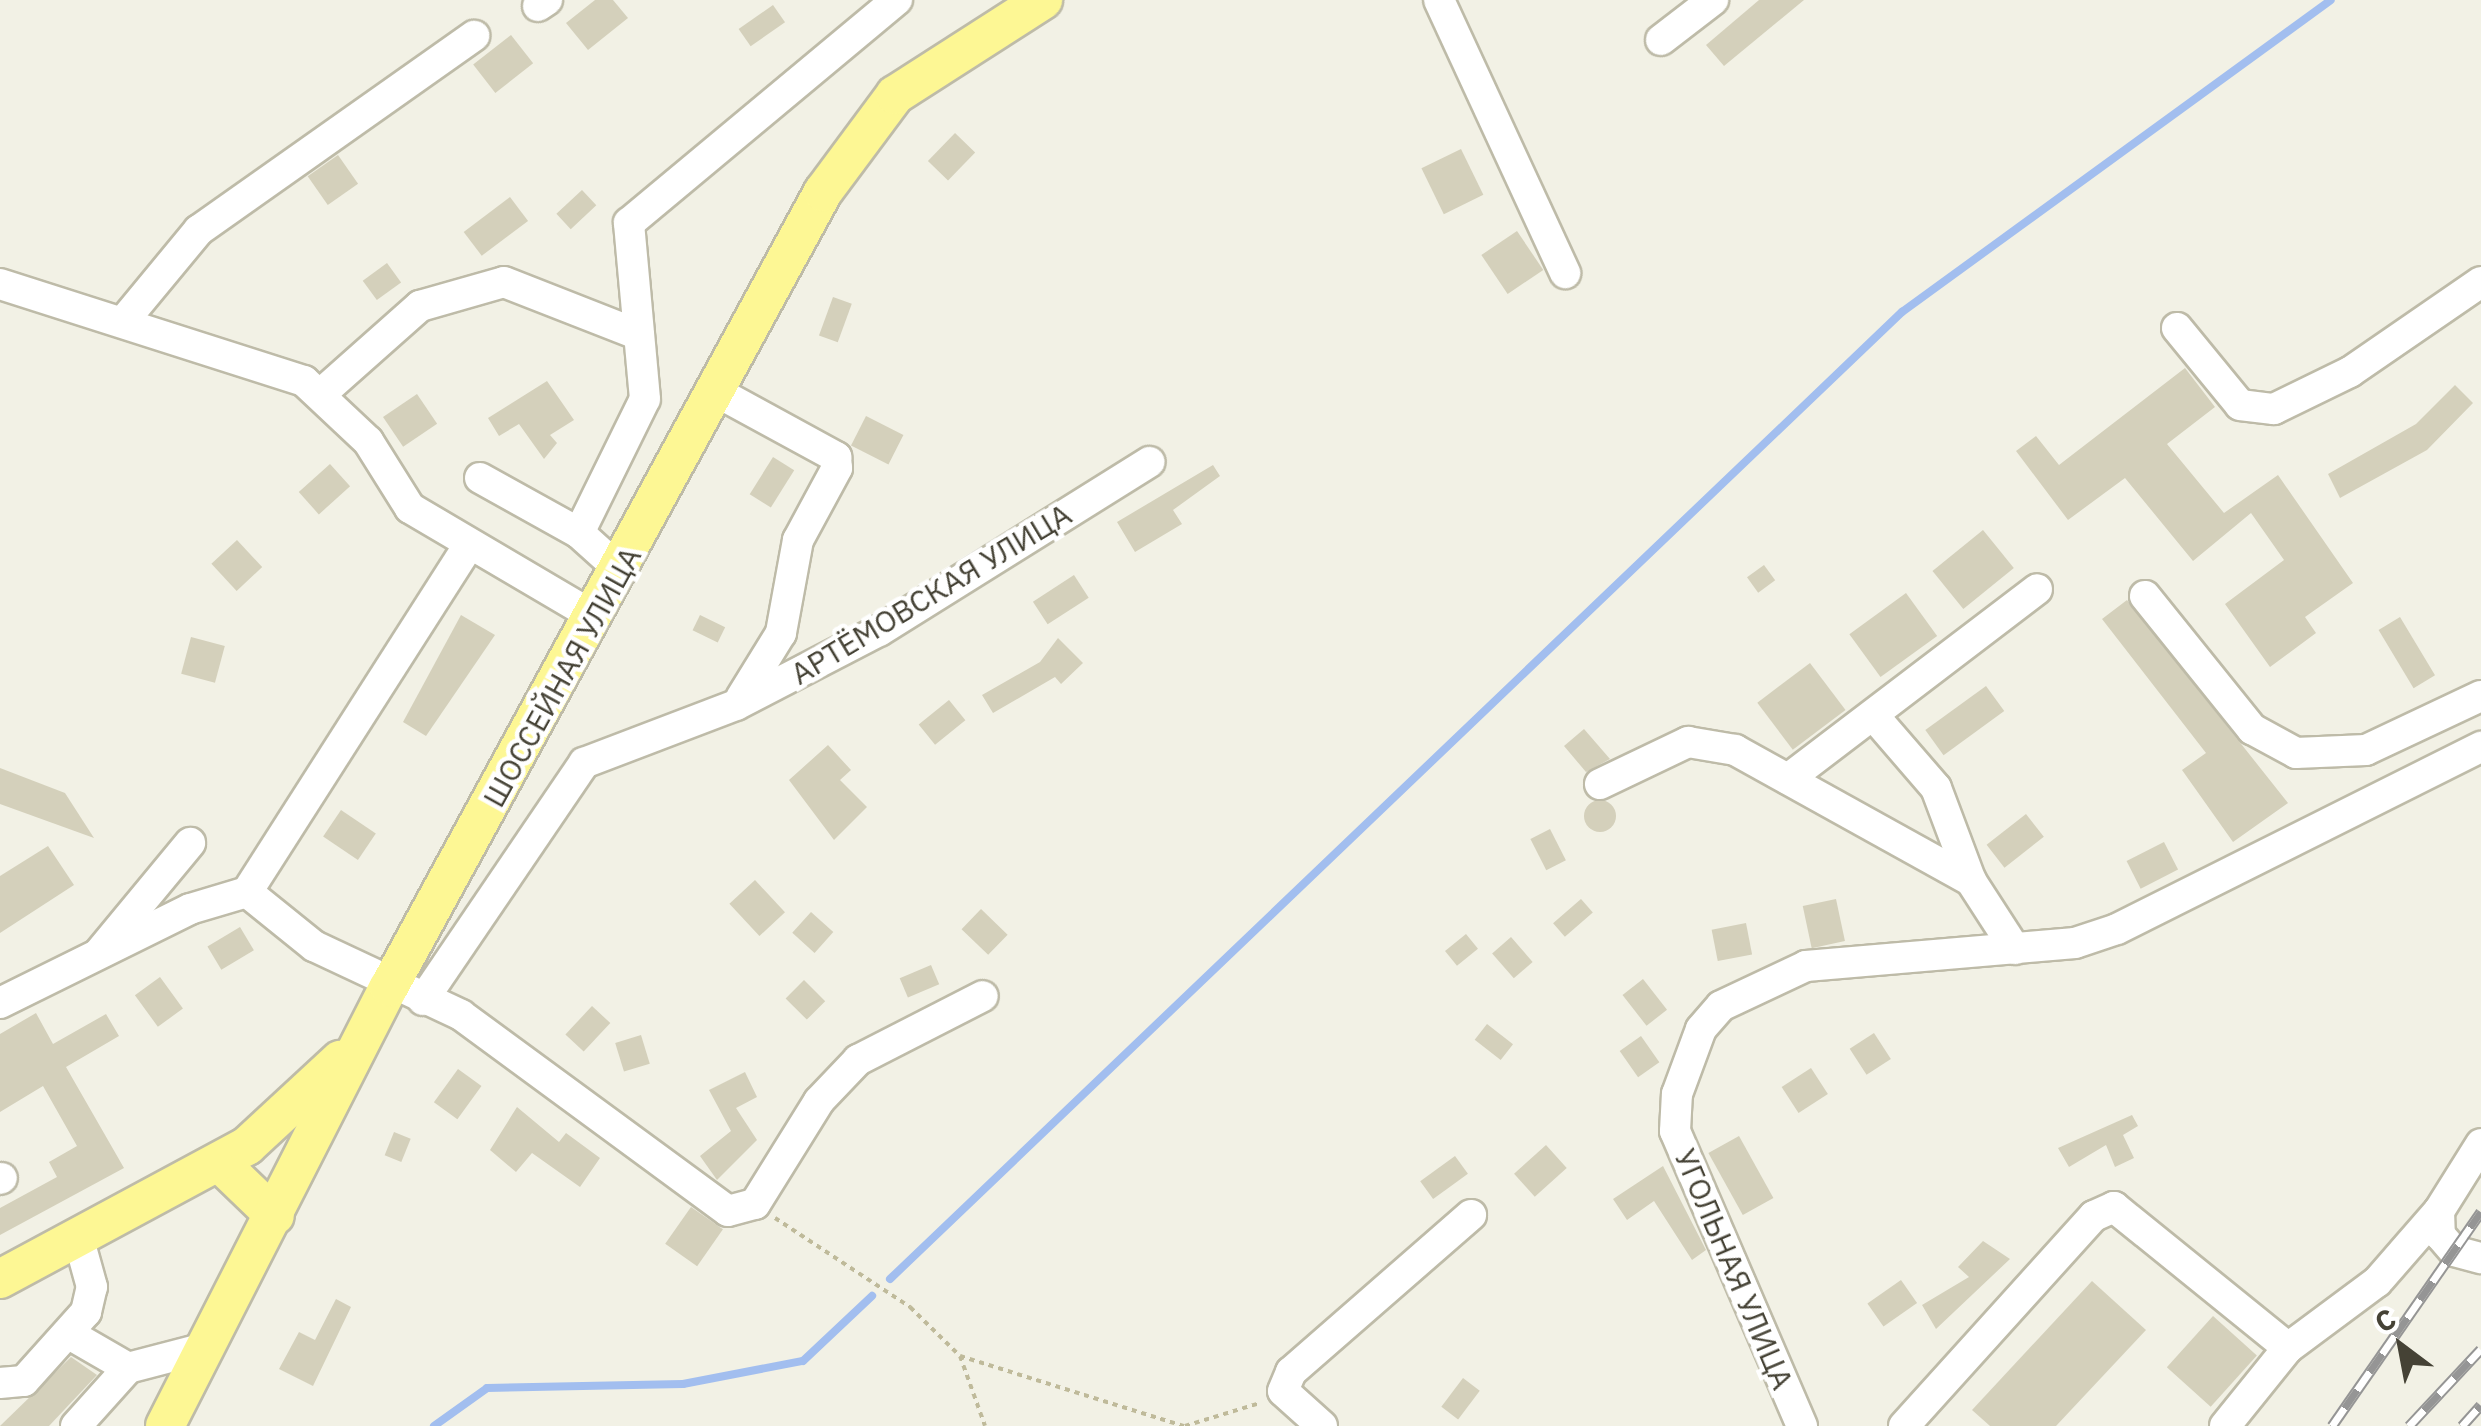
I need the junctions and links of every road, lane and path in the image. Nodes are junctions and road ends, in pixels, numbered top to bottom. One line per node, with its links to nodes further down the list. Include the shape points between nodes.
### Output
1 (896, 0): 12 (street, via 629,222)
2 (1043, 0): 14 (main road, ШОССЕЙНАЯ УЛИЦА, via 934,62 865,127)
3 (1439, 0): 7 (street)
4 (1713, 0): 6 (street)
5 (474, 36): 10 (street, via 199,230)
6 (1661, 40)
7 (1565, 274)
8 (2481, 282): 11 (street, via 2350,372 2274,409 2240,405)
9 (0, 284): 10 (street)
10 (127, 318): 13 (street)
11 (2177, 328)
12 (639, 335): 13 (street, via 504,282 420,306); 17 (street, via 645,399)
13 (323, 392): 18 (street, via 410,508)
14 (717, 392): 19 (main road, ШОССЕЙНАЯ УЛИЦА); 24 (street, via 836,457 837,468 798,540 781,634)
15 (1149, 462): 24 (street, АРТЁМОВСКАЯ УЛИЦА, via 880,631)
16 (480, 478): 17 (street)
17 (579, 533): 19 (street)
18 (467, 548): 22 (street); 31 (street)
19 (621, 571): 22 (main road, ШОССЕЙНАЯ УЛИЦА)
20 (2037, 588): 25 (street)
21 (2145, 596): 23 (street, via 2252,729 2296,753 2366,750)
22 (595, 617): 34 (main road, ШОССЕЙНАЯ УЛИЦА)
23 (2481, 696)
24 (736, 705): 34 (street, АРТЁМОВСКАЯ УЛИЦА, via 584,762)
25 (1873, 716): 27 (street); 30 (street, via 1936,788)
26 (2481, 747): 32 (street, УГОЛЬНАЯ УЛИЦА, via 2118,929)
27 (1788, 779): 28 (street, via 1711,741 1668,748); 30 (street)
28 (1600, 784)
29 (190, 843): 33 (street)
30 (1971, 882): 32 (street)
31 (247, 892): 33 (street); 34 (street, via 314,946)
32 (2016, 950): 59 (street, УГОЛЬНАЯ УЛИЦА, via 1806,966 1748,986 1701,1029 1677,1094 1675,1131)
33 (98, 956): 36 (street)
34 (406, 994): 37 (main road, ШОССЕЙНАЯ УЛИЦА); 40 (street, via 461,1015 728,1211)
35 (983, 996): 40 (street, via 858,1060 820,1101)
36 (0, 1003)
37 (366, 1034): 39 (main road); 43 (main road, ШОССЕЙНАЯ УЛИЦА)
38 (2481, 1144): 41 (street)
39 (220, 1163): 43 (main road); 44 (main road)
40 (754, 1204): 50 (path, via 910,1307)
41 (2439, 1211): 45 (street, via 2440,1234 2454,1251); 49 (street, via 2377,1282)
42 (1471, 1215): 53 (street, via 1291,1372)
43 (275, 1216): 48 (main road, ШОССЕЙНАЯ УЛИЦА)
44 (78, 1240): 46 (main road); 47 (street, via 92,1287)
45 (2481, 1258)
46 (0, 1279)
47 (71, 1335): 51 (street); 52 (street)
48 (205, 1348): 51 (street); 55 (main road, ШОССЕЙНАЯ УЛИЦА)
49 (2288, 1348): 60 (street, via 2114,1206 2094,1216); 61 (street)
50 (960, 1356): 56 (path); 57 (path)
51 (128, 1368): 54 (street)
52 (6, 1384)
53 (1283, 1391): 57 (path, via 1228,1420); 58 (street)
54 (76, 1426)
55 (165, 1426)
56 (985, 1426)
57 (1185, 1426)
58 (1322, 1426)
59 (1802, 1426)
60 (1904, 1426)
61 (2226, 1426)

